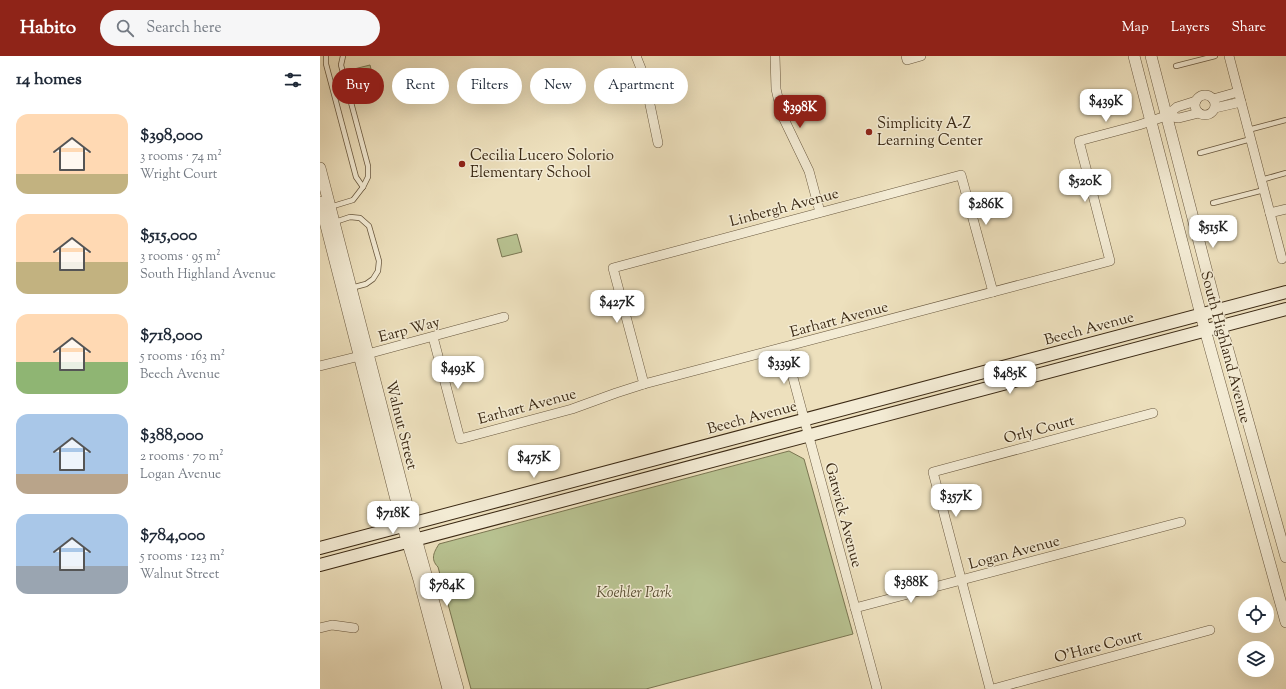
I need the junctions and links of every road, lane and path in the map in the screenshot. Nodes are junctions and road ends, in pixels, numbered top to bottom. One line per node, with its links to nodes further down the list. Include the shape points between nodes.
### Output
1 (326, 56): 27 (lane, via 356,177)
2 (343, 56): 27 (lane, via 341,65 368,166 368,176)
3 (636, 56): 22 (street, via 644,76)
4 (775, 56): 32 (street, via 776,89 782,115 809,171)
5 (921, 56): 10 (street)
6 (1134, 56): 19 (street, South Highland Avenue)
7 (1151, 56): 17 (street, South Highland Avenue)
8 (1215, 56): 11 (lane)
9 (1229, 56): 12 (street)
10 (906, 58)
11 (1176, 66)
12 (1238, 92): 14 (street); 15 (street)
13 (1196, 101): 15 (street, via 1207,96); 16 (street, via 1195,108); 17 (street, via 1177,107)
14 (1241, 102): 15 (street); 20 (street)
15 (1214, 103): 16 (street, via 1214,111 1208,115)
16 (1199, 113): 17 (street, via 1180,118)
17 (1166, 116): 19 (street); 40 (street, South Highland Avenue)
18 (1286, 120): 20 (lane)
19 (1151, 122): 37 (street, Earhart Avenue, via 1079,141 1110,261); 41 (street, South Highland Avenue)
20 (1248, 130): 21 (street)
21 (1251, 139): 23 (lane); 26 (street)
22 (658, 143)
23 (1200, 153)
24 (320, 168): 34 (street, Walnut Street)
25 (1286, 173): 26 (lane)
26 (1261, 180): 28 (street)
27 (363, 187): 34 (lane, via 353,200)
28 (1264, 190): 30 (lane); 33 (street)
29 (320, 202): 34 (street, Walnut Street)
30 (1213, 203)
31 (1286, 209): 33 (street)
32 (820, 212): 37 (street, Linbergh Avenue, via 962,175); 49 (street, Linbergh Avenue, via 613,268)
33 (1270, 213): 35 (street)
34 (330, 215): 36 (street, Walnut Street); 36 (lane, via 360,218 369,226 379,261 378,271 366,284); 47 (street, Walnut Street)
35 (1282, 259)
36 (351, 288): 47 (street, Walnut Street)
37 (993, 292): 46 (street, Earhart Avenue)
38 (1286, 292): 40 (main road, Beech Avenue)
39 (1286, 309): 43 (main road)
40 (1217, 311): 41 (main road, Beech Avenue); 43 (street, South Highland Avenue)
41 (1201, 315): 44 (street, South Highland Avenue); 51 (main road, Beech Avenue)
42 (504, 317): 45 (street, Earp Way)
43 (1221, 326): 44 (main road); 55 (street, South Highland Avenue)
44 (1206, 331): 52 (main road); 62 (street, South Highland Avenue)
45 (432, 337): 47 (street, Earp Way); 49 (street, Earhart Avenue, via 460,439 572,410)
46 (785, 348): 49 (street, Earhart Avenue); 51 (street, Gatwick Avenue)
47 (364, 355): 48 (street, Earp Way); 54 (street, Walnut Street)
48 (320, 366)
49 (644, 384)
50 (1153, 413): 60 (street, Orly Court, via 933,472)
51 (803, 420): 52 (street, Gatwick Avenue); 54 (main road, Beech Avenue)
52 (808, 436): 56 (main road); 61 (street, Gatwick Avenue)
53 (1181, 522): 60 (street, Logan Avenue)
54 (407, 526): 56 (street, Walnut Street); 57 (main road, Beech Avenue)
55 (1283, 536): 58 (street, South Highland Avenue)
56 (412, 541): 59 (main road); 66 (street, Walnut Street, via 418,580); 67 (street, Walnut Street)
57 (320, 548)
58 (1286, 557)
59 (320, 565)
60 (961, 580): 61 (street, Logan Avenue); 69 (street)
61 (855, 608): 68 (street, Gatwick Avenue)
62 (1286, 622)
63 (320, 628): 64 (street, via 332,625)
64 (354, 628)
65 (1210, 630): 69 (street, O'Hare Court)
66 (448, 689)
67 (458, 689)
68 (876, 689)
69 (991, 689)

